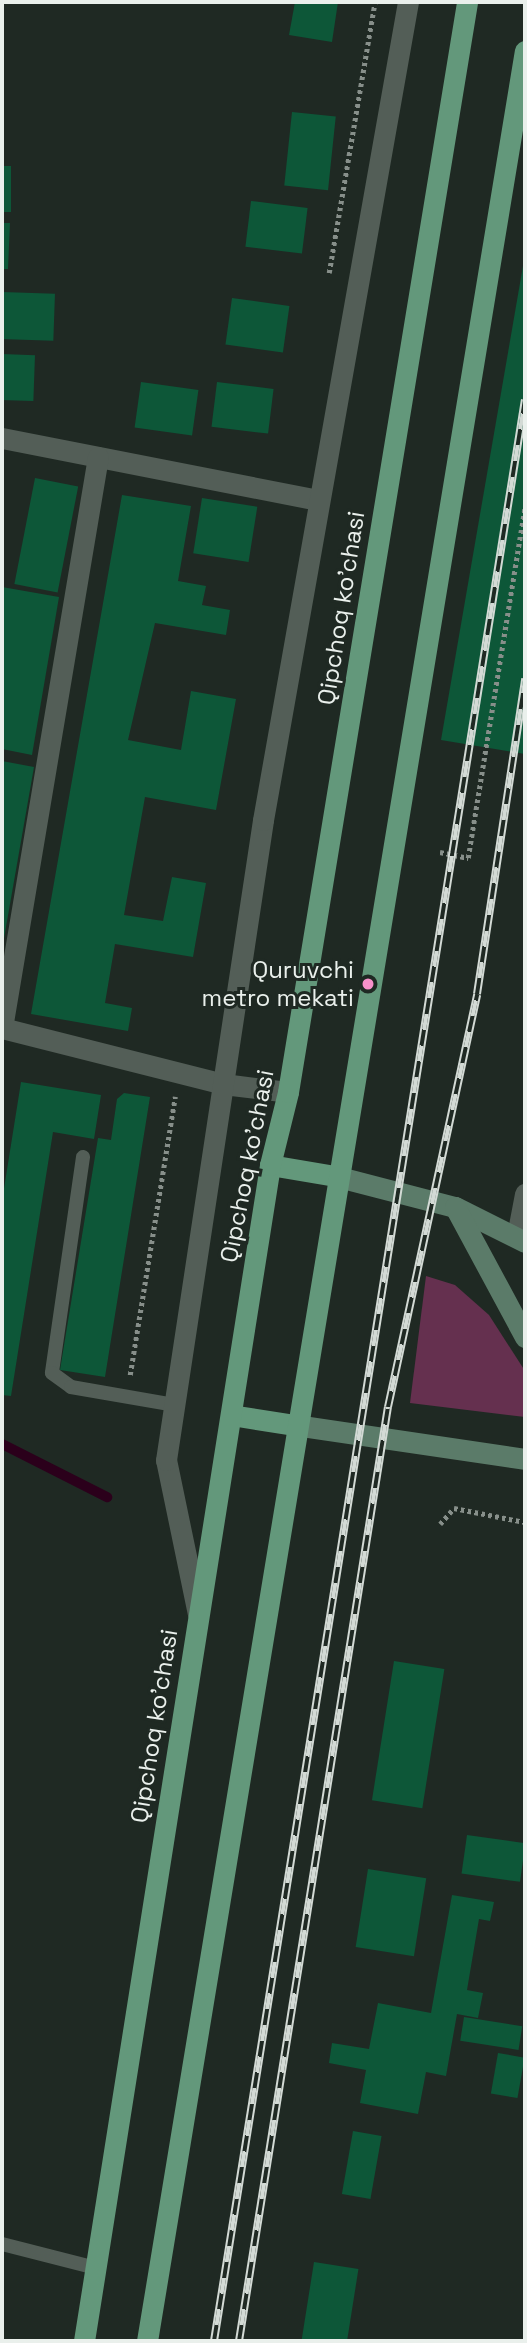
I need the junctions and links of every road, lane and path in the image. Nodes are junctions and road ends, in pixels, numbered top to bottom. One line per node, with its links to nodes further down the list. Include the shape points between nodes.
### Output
1 (408, 2): 6 (street)
2 (467, 2): 11 (main road, Qipchoq ko'chasi)
3 (525, 51): 14 (main road)
4 (2, 438): 5 (street)
5 (98, 457): 6 (street); 9 (street)
6 (317, 500): 10 (street)
7 (525, 507): 8 (path, via 468,858)
8 (440, 852)
9 (2, 1028): 10 (street)
10 (223, 1084): 11 (street); 19 (street)
11 (288, 1093): 13 (main road, Qipchoq ko'chasi)
12 (83, 1157): 19 (lane, via 52,1373 71,1387)
13 (270, 1165): 14 (main road); 20 (main road, Qipchoq ko'chasi)
14 (335, 1176): 16 (street); 21 (main road)
15 (525, 1194): 17 (street)
16 (455, 1207): 17 (street); 18 (street)
17 (521, 1239)
18 (525, 1337)
19 (175, 1405): 25 (street, via 166,1460)
20 (230, 1415): 21 (main road); 25 (main road, Qipchoq ko'chasi)
21 (295, 1425): 22 (street); 29 (main road)
22 (525, 1459)
23 (525, 1522): 24 (path, via 454,1508)
24 (440, 1524)
25 (198, 1616): 27 (main road, Qipchoq ko'chasi)
26 (2, 2244): 27 (lane)
27 (96, 2268): 28 (main road, Qipchoq ko'chasi)
28 (84, 2341)
29 (148, 2341)

